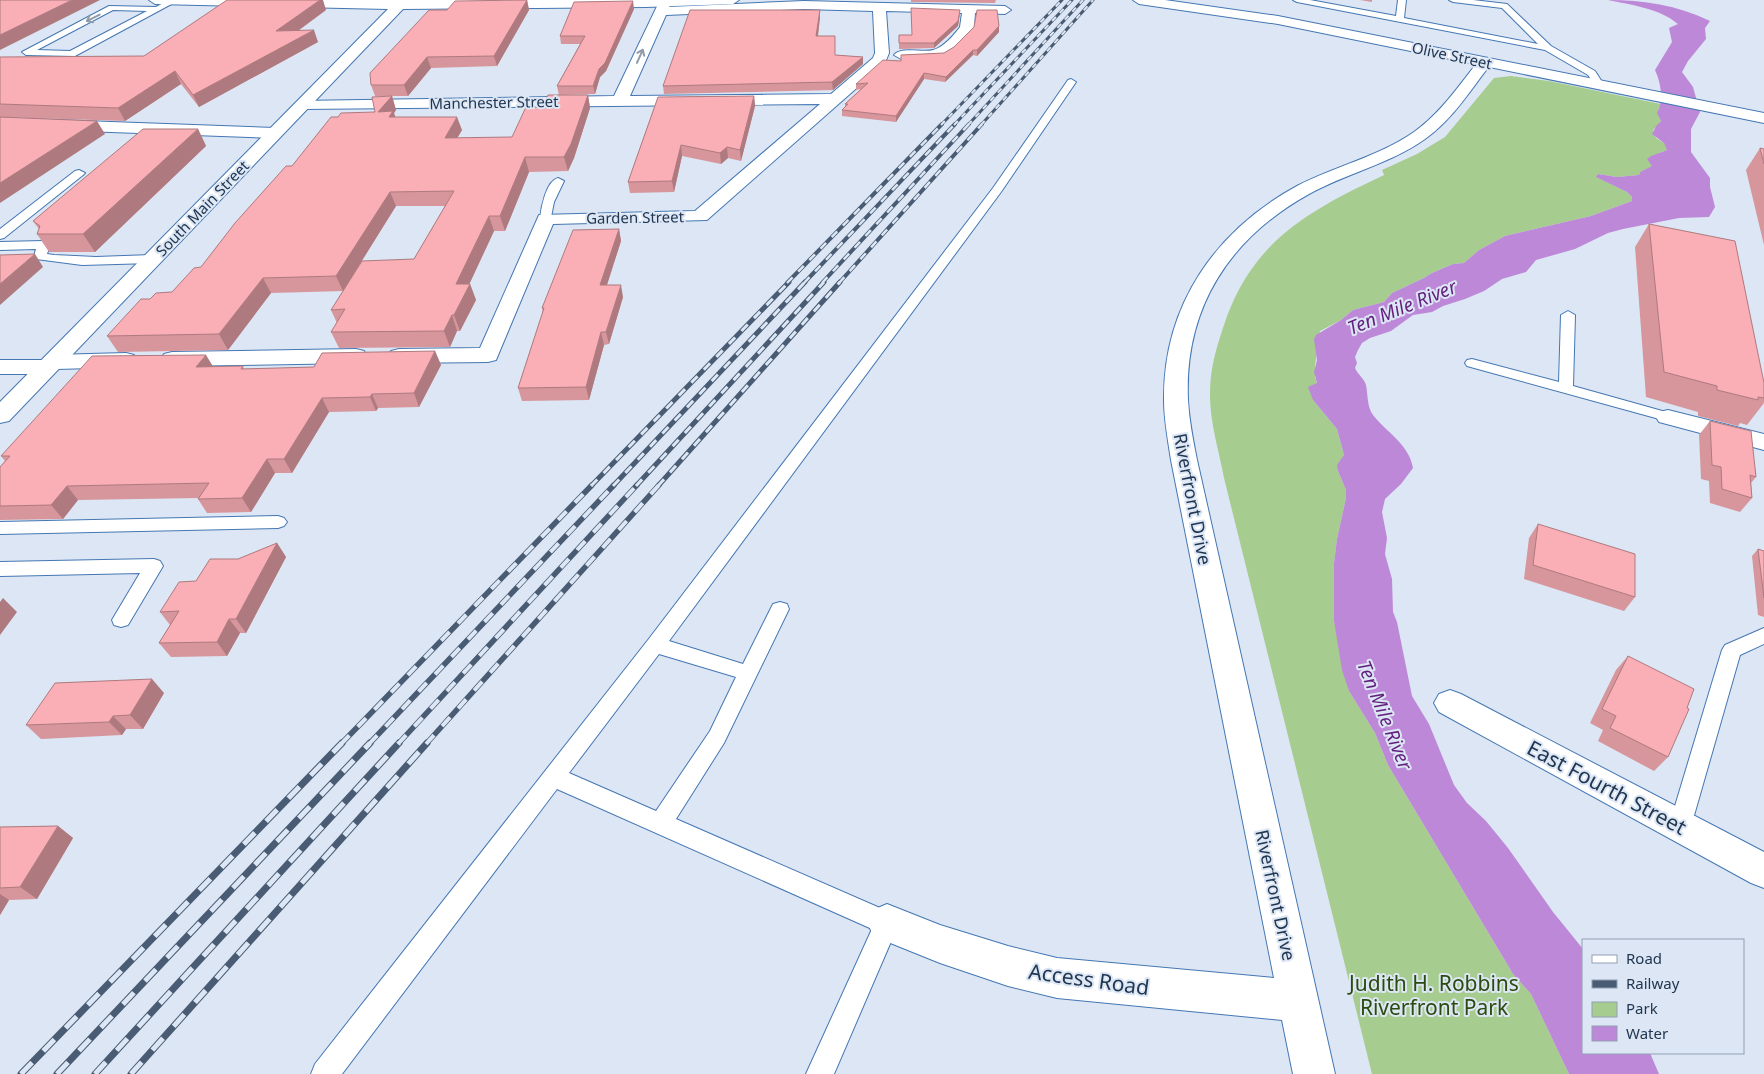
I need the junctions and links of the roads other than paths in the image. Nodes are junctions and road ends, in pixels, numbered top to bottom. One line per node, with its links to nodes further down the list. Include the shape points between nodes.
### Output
1 (179, 0): 7 (street); 9 (street)
2 (733, 0): 10 (street)
3 (1139, 0): 17 (street, Olive Street, via 1278,20)
4 (1297, 0): 14 (lane)
5 (1402, 0): 14 (lane)
6 (1453, 0): 15 (lane, via 1504,6)
7 (229, 1): 8 (street)
8 (401, 2): 10 (street); 22 (street, South Main Street)
9 (156, 5): 9 (lane, one-way to 9, via 112,8 26,52 72,54)
10 (664, 5): 11 (street); 21 (street, one-way to 10)
11 (879, 6): 12 (street); 16 (street)
12 (969, 9): 13 (street); 16 (street, via 968,28 941,52)
13 (1005, 10)
14 (1400, 20): 15 (lane)
15 (1548, 48): 19 (lane, via 1592,73)
16 (882, 55): 20 (street, Garden Street)
17 (1485, 62): 19 (street, Olive Street); 56 (street, Riverfront Drive, via 1444,113 1420,135 1302,191 1235,240 1216,262 1196,297 1179,350 1176,404 1184,460)
18 (1071, 82): 48 (lane, via 997,190)
19 (1599, 85): 23 (street, Olive Street)
20 (834, 99): 21 (street, Manchester Street); 30 (street, Garden Street, via 700,216)
21 (620, 101): 22 (street, Manchester Street)
22 (303, 104): 26 (street, South Main Street)
23 (1764, 118)
24 (0, 123): 25 (street)
25 (21, 124): 26 (street); 27 (street)
26 (275, 133): 33 (street, South Main Street)
27 (0, 136)
28 (80, 173): 31 (lane)
29 (558, 181): 30 (lane, via 548,202)
30 (546, 219): 35 (street, via 488,354)
31 (0, 235)
32 (0, 246): 33 (lane, via 44,245 40,256 88,262)
33 (152, 259): 35 (street, South Main Street)
34 (1568, 315): 38 (lane)
35 (50, 364): 37 (street); 39 (street, South Main Street)
36 (1472, 364): 38 (lane)
37 (0, 367)
38 (1566, 389): 40 (lane)
39 (0, 416)
40 (1668, 417): 41 (street)
41 (1764, 442)
42 (278, 522): 43 (lane)
43 (0, 528)
44 (0, 570): 46 (lane, via 154,566)
45 (780, 609): 49 (lane)
46 (121, 620)
47 (1764, 635): 53 (lane, via 1732,650)
48 (655, 645): 49 (lane); 51 (lane)
49 (748, 673): 52 (lane, via 717,737)
50 (1450, 704): 53 (street, East Fourth Street)
51 (554, 777): 52 (lane); 57 (lane)
52 (660, 824): 55 (lane)
53 (1680, 826): 54 (street, East Fourth Street)
54 (1764, 871)
55 (887, 923): 56 (street, Access Road, via 1008,966 1057,978); 58 (lane)
56 (1299, 1001): 59 (street, Riverfront Drive)
57 (325, 1074)
58 (820, 1074)
59 (1314, 1074)

